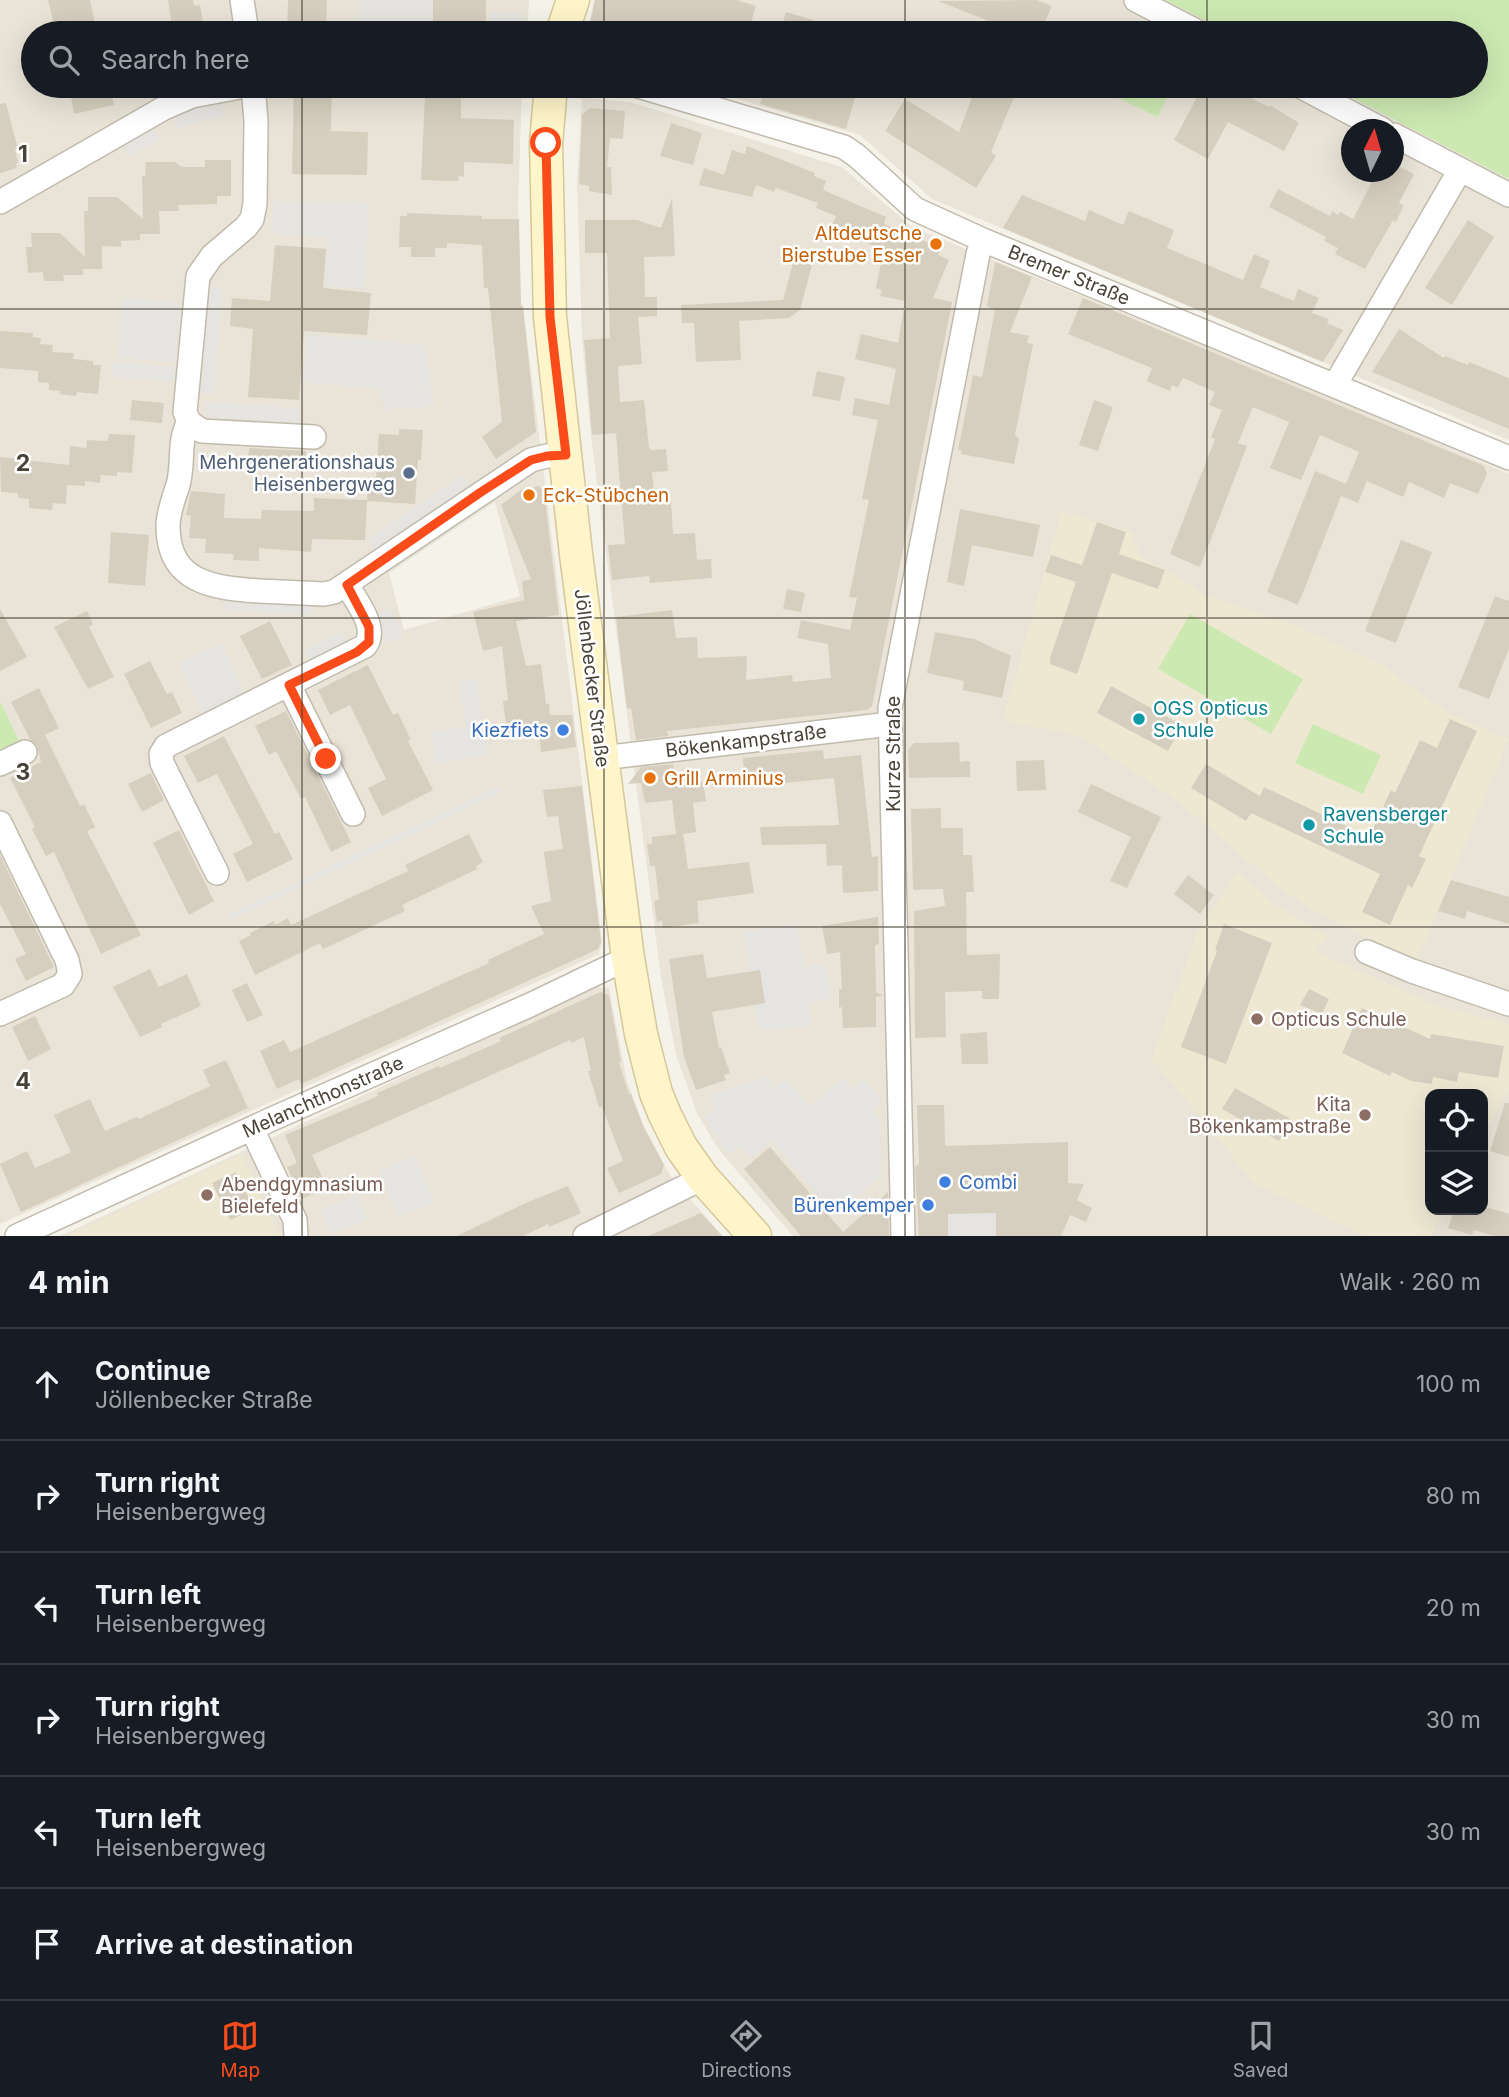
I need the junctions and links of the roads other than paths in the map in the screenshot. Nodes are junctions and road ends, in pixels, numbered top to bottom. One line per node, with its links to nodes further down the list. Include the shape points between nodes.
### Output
1 (242, 0): 5 (street)
2 (550, 0): 6 (main road)
3 (573, 0): 7 (main road)
4 (1136, 0): 8 (street)
5 (245, 21)
6 (551, 21)
7 (566, 21)
8 (1177, 21)
9 (187, 98): 18 (street)
10 (254, 98): 21 (street, via 255,205 246,227 212,256 198,276 185,397)
11 (550, 98): 23 (main road, Jöllenbecker Straße, via 547,261)
12 (679, 98): 19 (street, Bremer Straße, via 841,146 915,209)
13 (1323, 98): 14 (street)
14 (1362, 119)
15 (1404, 140): 16 (street)
16 (1460, 170): 17 (street); 20 (street)
17 (1509, 195)
18 (0, 202)
19 (983, 240): 20 (street, Bremer Straße); 27 (street, Kurze Straße, via 892,692)
20 (1335, 385): 24 (street, Bremer Straße)
21 (189, 422): 22 (street, via 202,431); 25 (street, via 168,524 170,547 186,572 209,586 231,589 324,594)
22 (314, 437)
23 (566, 455): 25 (street, via 531,460); 29 (main road, Jöllenbecker Straße)
24 (1509, 458)
25 (347, 585): 26 (street, via 369,627 369,642)
26 (289, 685): 31 (street); 33 (street, via 166,746 161,754)
27 (890, 724): 29 (street, Bökenkampstraße); 44 (street, Kurze Straße)
28 (25, 752): 30 (street)
29 (602, 758): 35 (main road, Jöllenbecker Straße)
30 (0, 764)
31 (353, 814)
32 (0, 823): 37 (street, via 70,974 63,985)
33 (217, 873)
34 (1367, 952): 36 (street)
35 (628, 958): 38 (street, Melanchthonstraße); 39 (main road, Jöllenbecker Straße, via 656,1093 681,1147)
36 (1509, 1004)
37 (0, 1014)
38 (252, 1129): 40 (street, Melanchthonstraße); 41 (street, via 295,1220)
39 (703, 1178): 42 (street); 43 (main road, Jöllenbecker Straße)
40 (17, 1236)
41 (296, 1236)
42 (585, 1236)
43 (755, 1236)
44 (903, 1236)

